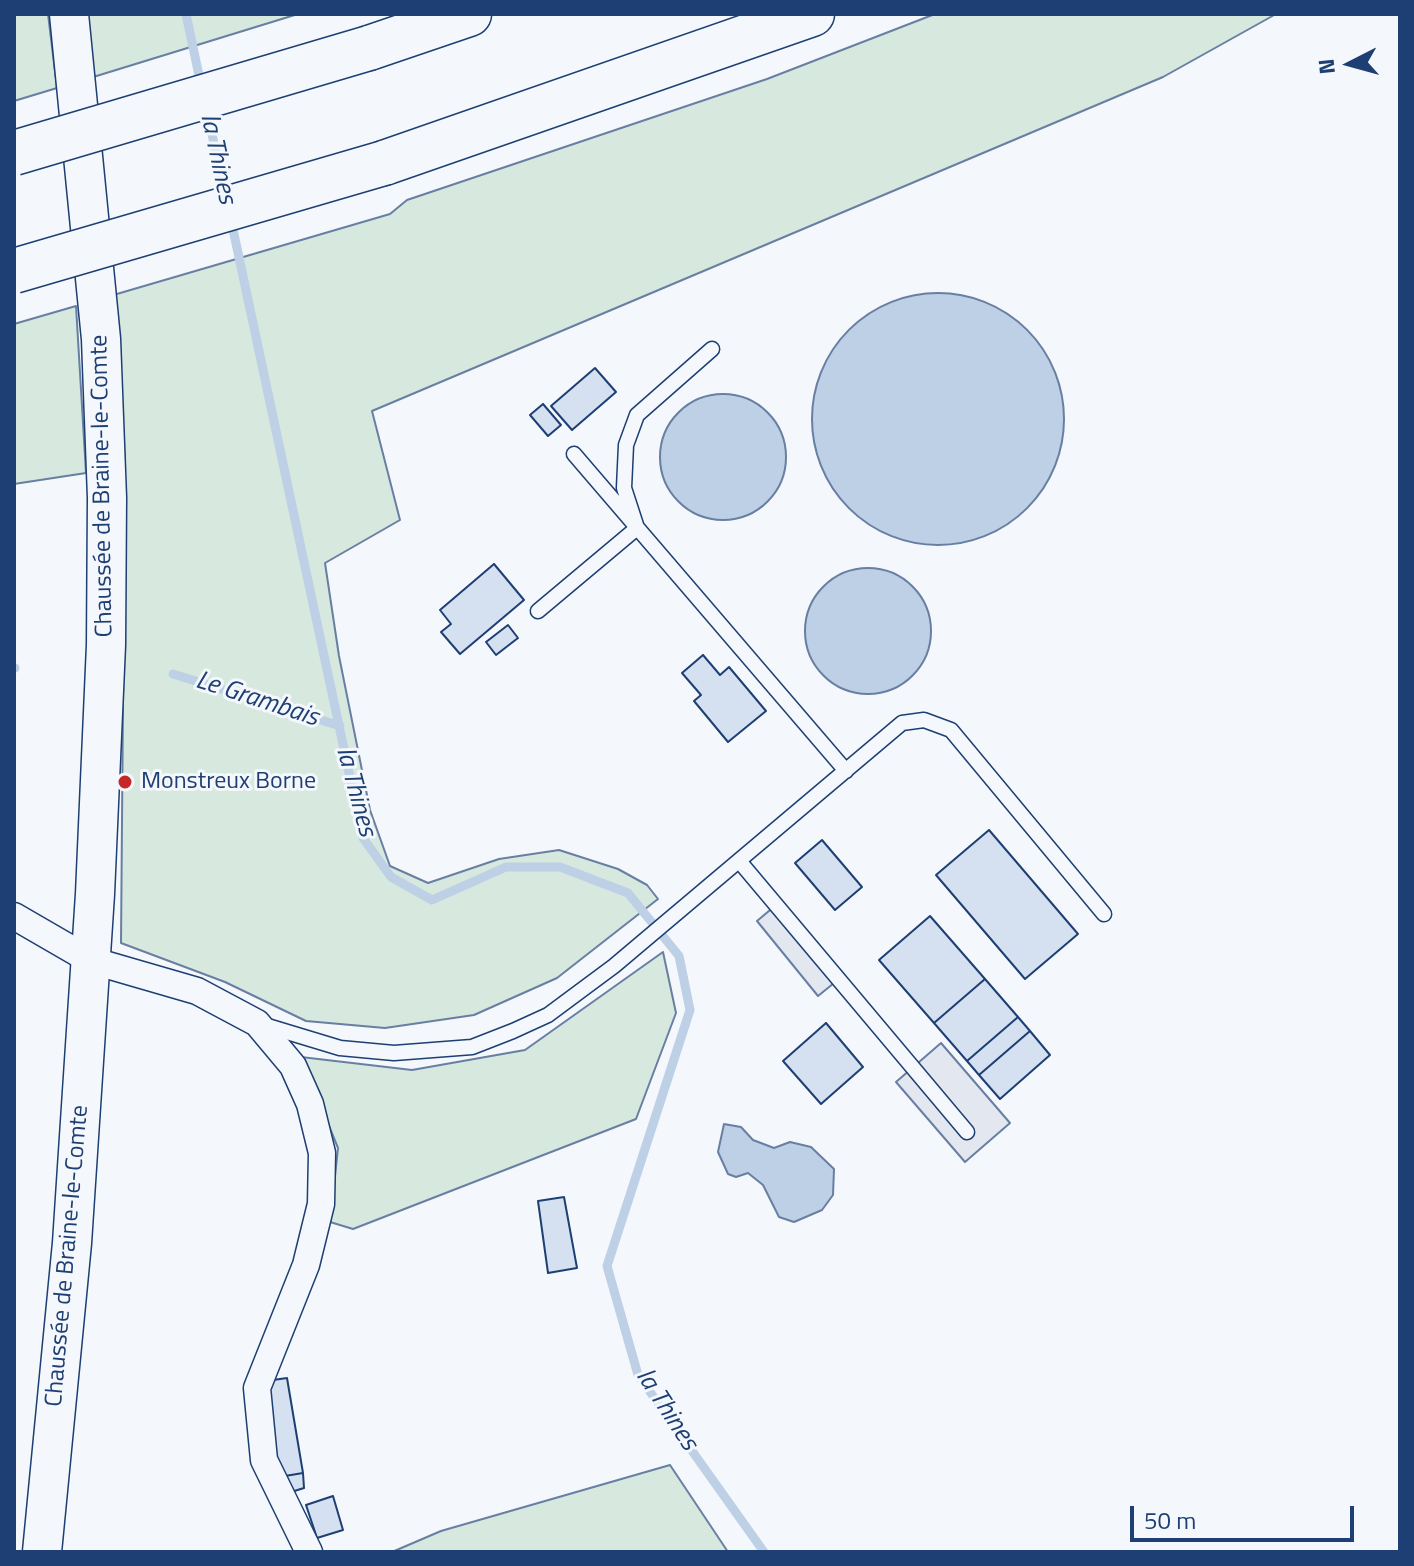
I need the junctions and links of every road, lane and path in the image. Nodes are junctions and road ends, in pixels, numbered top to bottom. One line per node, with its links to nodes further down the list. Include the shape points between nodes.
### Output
1 (69, 14): 14 (main road, Chaussée de Braine-le-Comte, via 101,339 107,498 106,645)
2 (469, 14): 4 (highway, bridge)
3 (812, 14): 5 (highway, bridge, via 384,163)
4 (14, 153)
5 (14, 271)
6 (712, 349): 8 (lane, via 637,415 626,445 624,488)
7 (574, 454): 8 (lane)
8 (637, 528): 9 (lane); 10 (lane)
9 (538, 611)
10 (846, 771): 11 (lane); 12 (lane, via 902,723 924,720 951,730)
11 (740, 862): 15 (lane, via 548,1015 472,1047 394,1053 340,1048); 16 (lane)
12 (1104, 914)
13 (14, 916): 14 (street)
14 (90, 960): 15 (street, via 197,991); 17 (main road, Chaussée de Braine-le-Comte, via 72,1243)
15 (257, 1023): 18 (street, via 293,1066 310,1104 322,1153 321,1204 306,1265 257,1388 264,1460)
16 (967, 1132)
17 (42, 1552)
18 (309, 1552)

